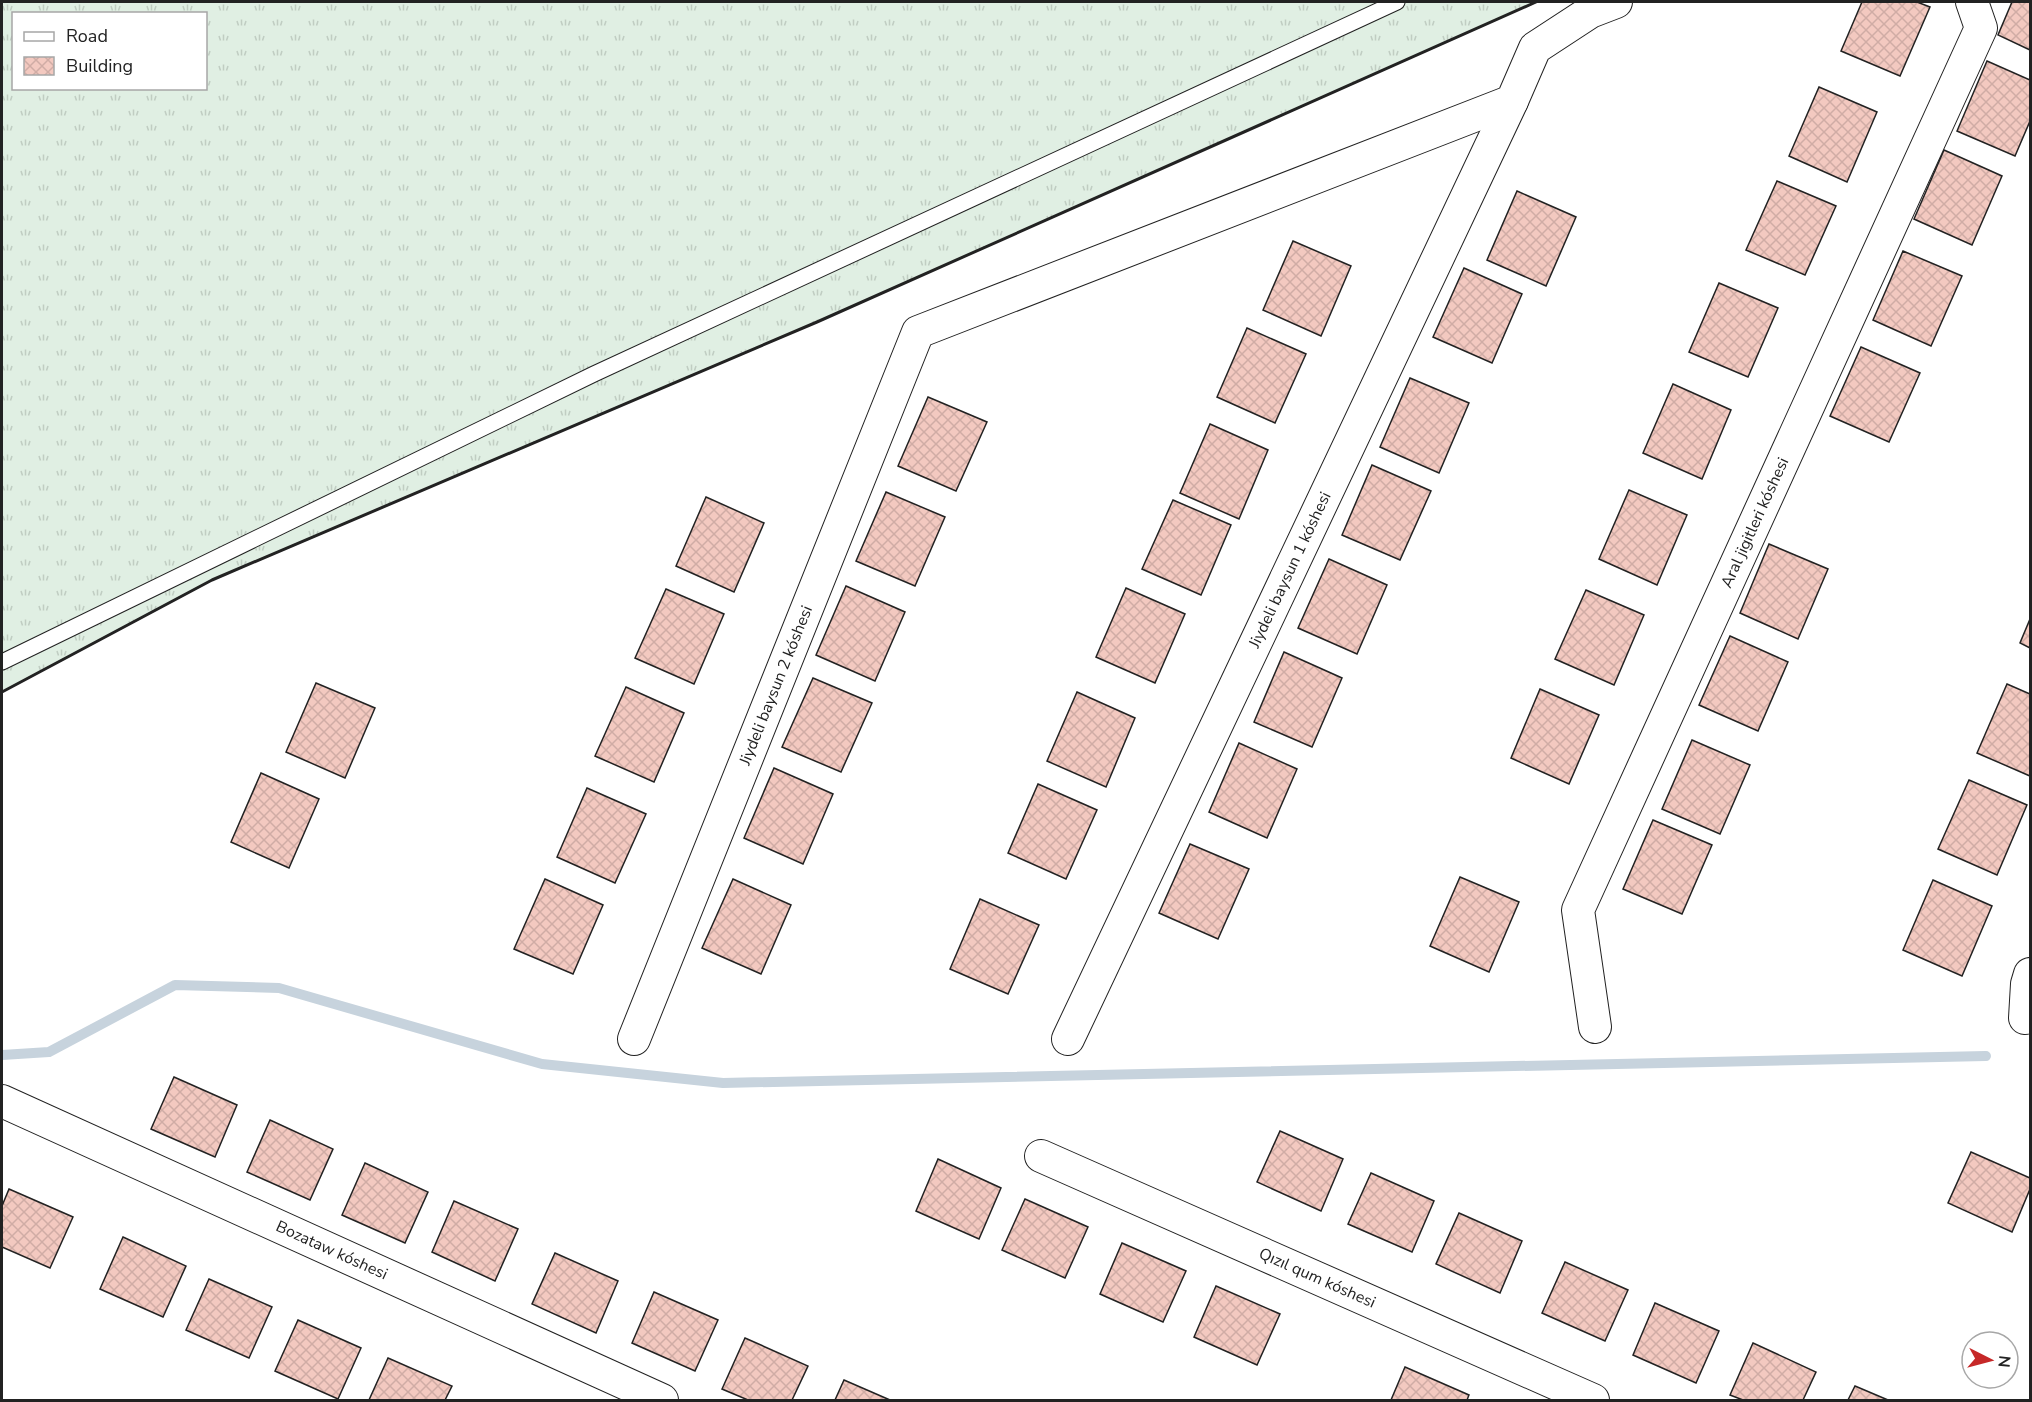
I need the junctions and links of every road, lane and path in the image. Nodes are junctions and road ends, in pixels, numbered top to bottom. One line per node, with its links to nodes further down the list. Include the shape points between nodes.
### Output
1 (1397, 2): 5 (lane, via 594,374)
2 (1616, 2): 4 (street, Jiydeli baysun 1 kóshesi, via 1590,12 1535,48)
3 (1976, 15): 8 (street, Aral jigitleri kóshesi, via 1578,910)
4 (1512, 101): 9 (street, Jiydeli baysun 2 kóshesi, via 918,332); 10 (street, Jiydeli baysun 1 kóshesi)
5 (2, 662)
6 (2031, 974): 7 (street)
7 (2025, 1018)
8 (1595, 1027)
9 (634, 1039)
10 (1068, 1039)
11 (2, 1101): 13 (street, Bozataw kóshesi)
12 (1041, 1156): 14 (street, Qızıl qum kóshesi)
13 (662, 1401)
14 (1593, 1401)

